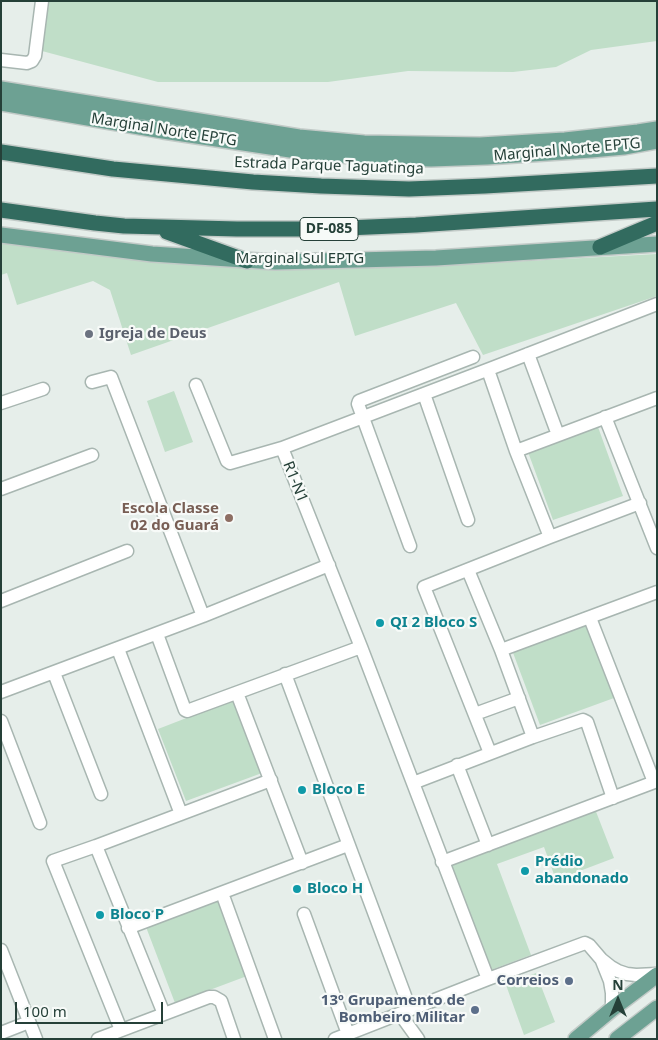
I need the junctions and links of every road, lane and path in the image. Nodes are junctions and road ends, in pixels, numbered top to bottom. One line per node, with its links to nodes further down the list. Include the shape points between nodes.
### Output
1 (42, 1): 2 (street, via 32,61)
2 (1, 60)
3 (1, 89): 5 (main road, Marginal Norte EPTG, via 299,137 364,143 480,145 593,138)
4 (1, 103): 6 (main road, Marginal Norte EPTG, via 278,148 364,158 487,158 624,147)
5 (657, 129)
6 (657, 141)
7 (1, 152): 8 (highway, Estrada Parque Taguatinga, via 113,169 320,186 409,189)
8 (657, 176)
9 (657, 209): 12 (highway, DF-085, via 323,229)
10 (1, 210): 12 (highway, DF-085, via 95,223)
11 (657, 223): 15 (highway)
12 (152, 226): 16 (highway)
13 (1, 235): 16 (main road, Marginal Sul EPTG, via 152,254)
14 (657, 244): 15 (main road, Marginal Sul EPTG)
15 (600, 247): 16 (main road, Marginal Sul EPTG, via 436,258)
16 (248, 260)
17 (657, 304): 18 (street, R1-N1)
18 (528, 354): 20 (street, R1-N1); 29 (street)
19 (473, 357): 28 (street, via 359,401)
20 (488, 370): 24 (street, R1-N1); 31 (street)
21 (92, 382): 44 (street, via 111,377)
22 (196, 385): 30 (street, via 227,461 230,463)
23 (43, 389): 26 (street)
24 (424, 394): 28 (street, R1-N1); 35 (street)
25 (655, 402): 27 (street)
26 (1, 403)
27 (605, 417): 29 (street); 34 (street)
28 (362, 418): 30 (street, R1-N1); 37 (street)
29 (558, 435): 31 (street)
30 (282, 448): 40 (street, R1-N1)
31 (516, 451): 36 (street)
32 (92, 455): 33 (street)
33 (1, 489)
34 (640, 503): 36 (street); 38 (street)
35 (468, 520)
36 (550, 537): 41 (street)
37 (410, 546)
38 (657, 548)
39 (127, 551): 43 (street)
40 (329, 565): 44 (street); 47 (street, R1-N1)
41 (468, 570): 49 (street); 55 (street, via 424,587)
42 (657, 592): 45 (street)
43 (1, 601)
44 (203, 616): 46 (street)
45 (590, 618): 49 (street); 61 (street)
46 (157, 634): 48 (street); 53 (street, via 185,710)
47 (361, 647): 51 (street); 62 (street, R1-N1)
48 (118, 649): 50 (street); 65 (street)
49 (501, 650): 54 (street)
50 (54, 672): 52 (street); 63 (street)
51 (285, 674): 53 (street); 67 (street)
52 (1, 692)
53 (237, 692): 60 (street)
54 (519, 698): 55 (street); 57 (street)
55 (475, 714): 58 (street)
56 (1, 721): 66 (street)
57 (533, 737): 58 (street); 64 (street, via 583,720 588,722)
58 (490, 753): 59 (street)
59 (457, 765): 62 (street); 68 (street)
60 (271, 780): 65 (street); 71 (street)
61 (655, 781): 64 (street)
62 (413, 783): 70 (street, R1-N1)
63 (101, 794)
64 (613, 798): 68 (street)
65 (181, 814): 69 (street)
66 (40, 823)
67 (348, 845): 71 (street); 81 (street)
68 (488, 845): 70 (street)
69 (96, 846): 74 (street); 84 (street, via 53,861)
70 (442, 862): 78 (street, R1-N1)
71 (302, 863): 72 (street)
72 (222, 893): 74 (street); 90 (street)
73 (304, 914): 86 (street)
74 (128, 928): 82 (street)
75 (1, 950): 83 (street)
76 (601, 959): 77 (street, via 627,974); 78 (street, via 585,943); 80 (street, via 610,981)
77 (657, 974): 80 (main road)
78 (488, 979): 81 (street)
79 (657, 1008): 94 (main road)
80 (612, 1009): 93 (main road)
81 (405, 1011): 86 (street); 92 (street)
82 (164, 1014): 84 (street); 89 (street, via 214,997 220,1001)
83 (29, 1022): 85 (street); 87 (street)
84 (121, 1030): 88 (street)
85 (1, 1033)
86 (348, 1034): 91 (street)
87 (36, 1039)
88 (98, 1039)
89 (234, 1039)
90 (275, 1039)
91 (335, 1039)
92 (418, 1039)
93 (576, 1039)
94 (617, 1039)

